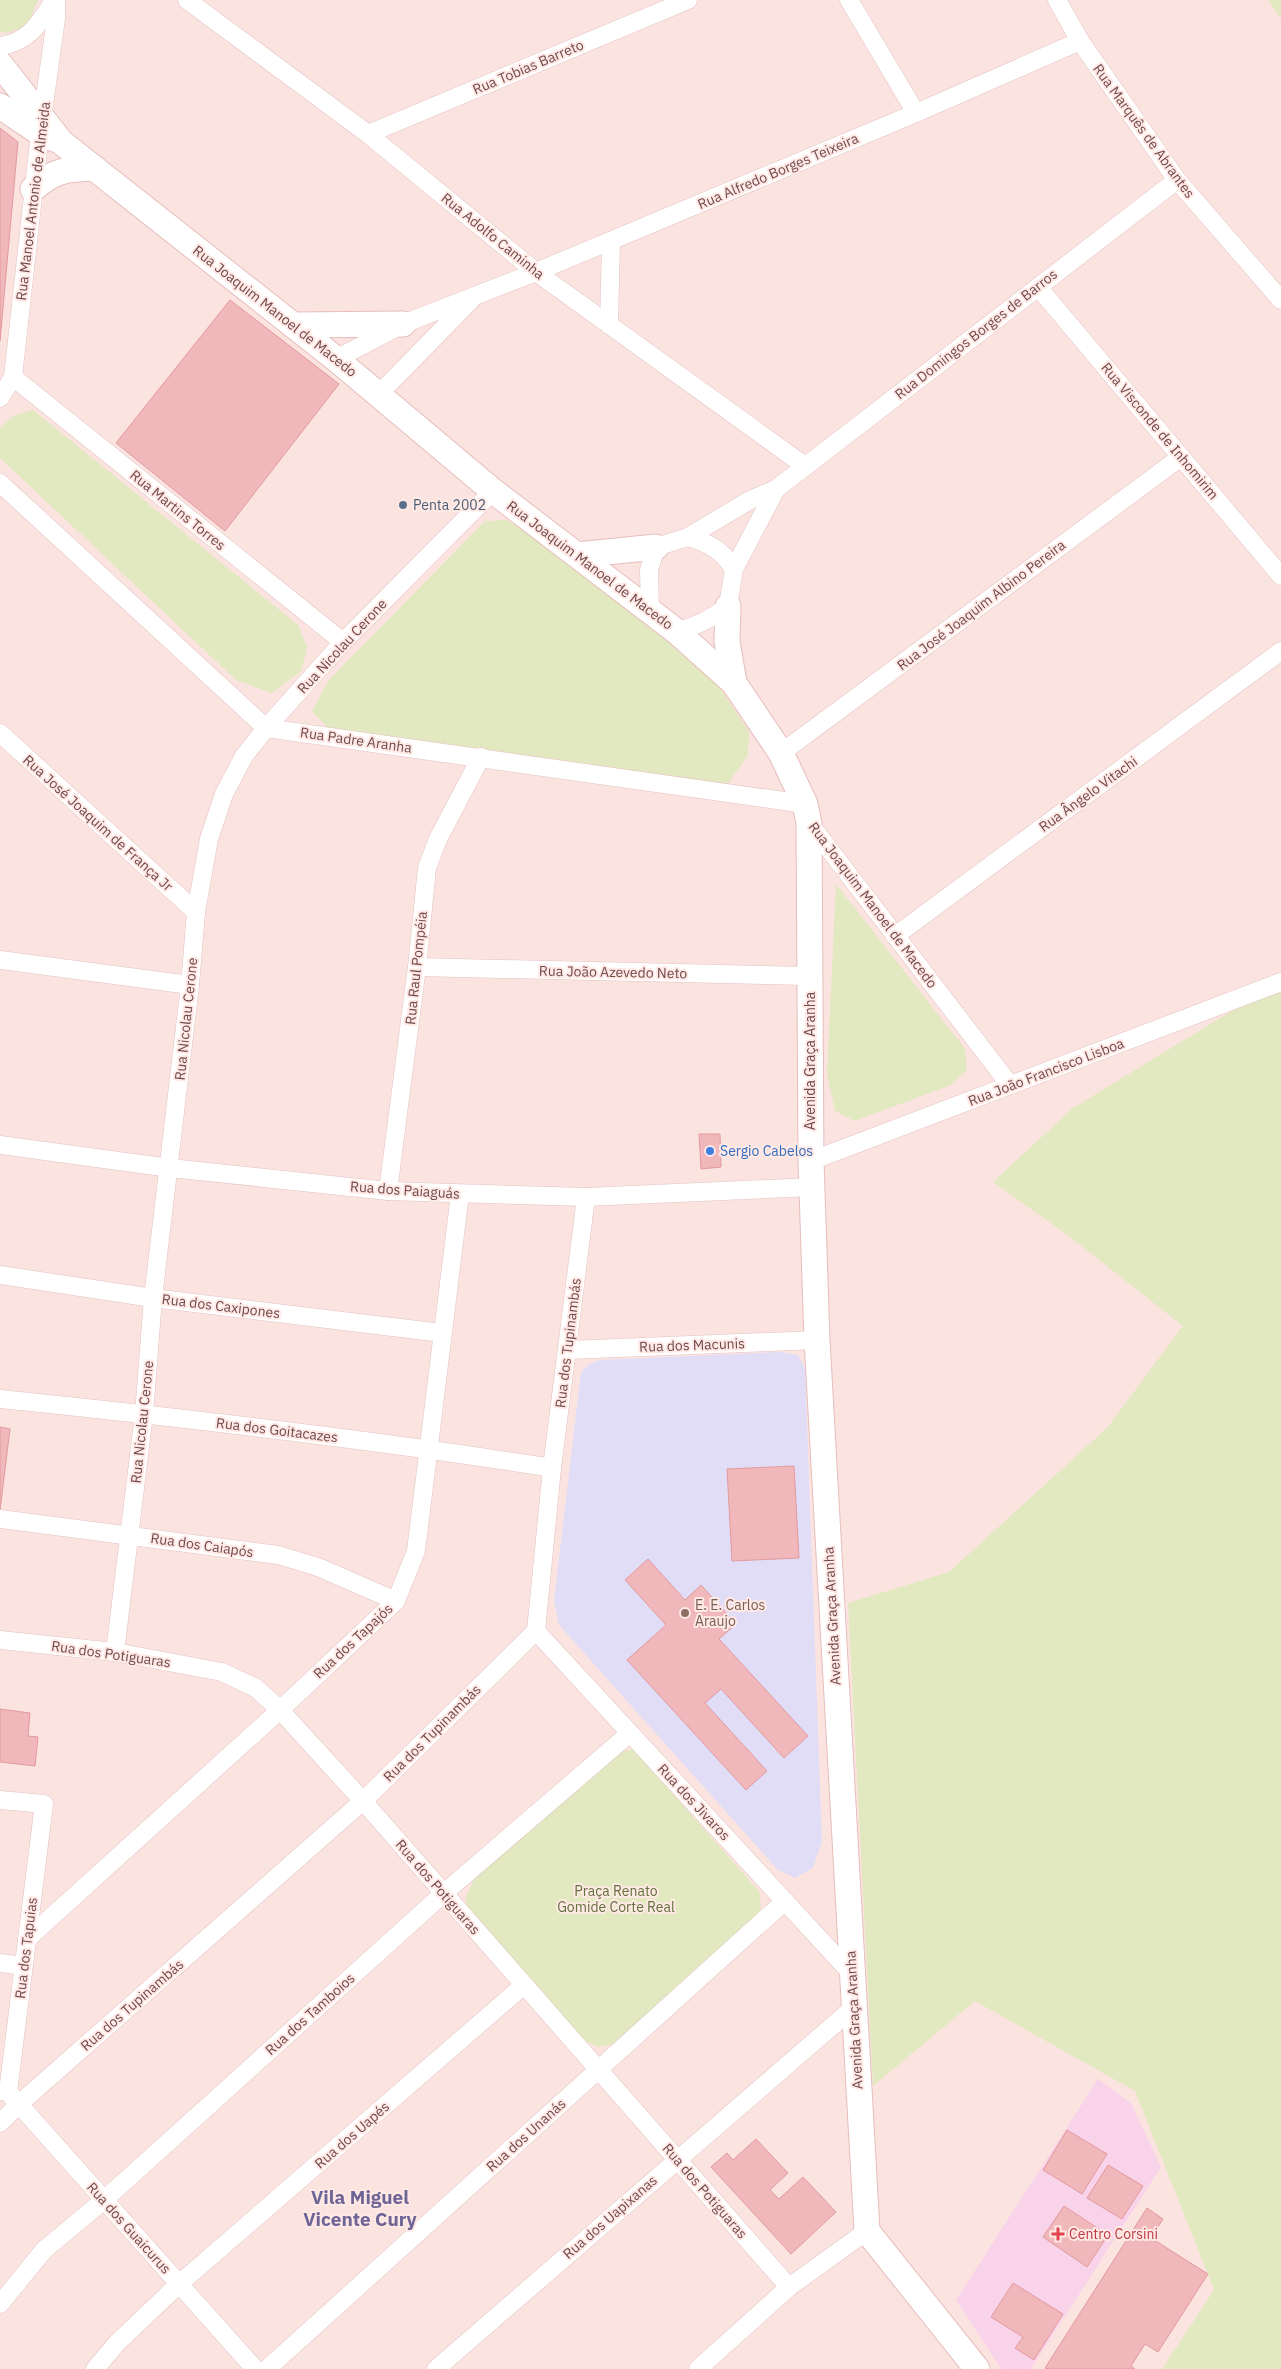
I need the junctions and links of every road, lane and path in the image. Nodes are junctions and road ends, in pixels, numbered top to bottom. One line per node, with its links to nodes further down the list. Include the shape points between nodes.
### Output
1 (55, 0): 7 (street, Rua Manoel Antonio de Almeida, via 40,24 26,38); 11 (street, Rua Manoel Antonio de Almeida)
2 (187, 0): 12 (street, Rua Adolfo Caminha)
3 (688, 0): 12 (street, Rua Tobias Barreto)
4 (849, 0): 10 (street)
5 (1057, 0): 6 (street, Rua Marquês de Abrantes)
6 (1080, 40): 10 (street, Rua Alfredo Borges Teixeira); 14 (street, Rua Marquês de Abrantes)
7 (0, 46)
8 (0, 64): 11 (street)
9 (0, 106): 11 (street)
10 (916, 113): 16 (street, Rua Alfredo Borges Teixeira)
11 (48, 131): 13 (street, Rua Joaquim Manoel de Macedo); 15 (street, Rua Manoel Antonio de Almeida)
12 (368, 134): 17 (street, Rua Adolfo Caminha)
13 (94, 168): 15 (street, via 59,171); 22 (street, Rua Joaquim Manoel de Macedo)
14 (1177, 180): 18 (street, Rua Domingos Borges de Barros); 20 (street, Rua Marquês de Abrantes)
15 (33, 189): 25 (street, Rua Manoel Antonio de Almeida)
16 (611, 241): 17 (street, Rua Alfredo Borges Teixeira); 23 (street)
17 (536, 272): 19 (street, Rua Alfredo Borges Teixeira); 23 (street, Rua Adolfo Caminha)
18 (1038, 287): 28 (street, Rua Visconde de Inhomirim); 29 (street, Rua Domingos Borges de Barros)
19 (475, 296): 21 (street, Rua Alfredo Borges Teixeira); 26 (street, Rua Alfredo Borges Teixeira)
20 (1281, 300)
21 (403, 324): 22 (street); 24 (street, Rua Alfredo Borges Teixeira)
22 (293, 325): 24 (street, Rua Joaquim Manoel de Macedo)
23 (609, 325): 29 (street, Rua Adolfo Caminha)
24 (336, 359): 26 (street, Rua Joaquim Manoel de Macedo)
25 (13, 377): 27 (street, Rua Manoel Antonio de Almeida); 41 (street, Rua Martins Torres)
26 (379, 394): 32 (street, Rua Joaquim Manoel de Macedo)
27 (0, 398)
28 (1181, 457): 37 (street, Rua Visconde de Inhomirim); 46 (street, Rua José Joaquim Albino Pereira)
29 (804, 466): 31 (street, Rua Domingos Borges de Barros)
30 (0, 483): 44 (street)
31 (776, 489): 33 (street, Rua Domingos Borges de Barros, via 750,500); 36 (street, Rua Domingos Borges de Barros)
32 (493, 491): 35 (street, Rua Joaquim Manoel de Macedo); 41 (street, Rua Nicolau Cerone)
33 (688, 537): 34 (street, Rua Domingos Borges de Barros); 36 (street, via 718,548)
34 (656, 547): 35 (street); 39 (street, via 649,570)
35 (577, 555): 39 (street, Rua Joaquim Manoel de Macedo)
36 (734, 569): 38 (street, Rua Domingos Borges de Barros)
37 (1281, 576)
38 (728, 606): 40 (street, via 698,626); 43 (street, via 727,641)
39 (650, 610): 40 (street, Rua Joaquim Manoel de Macedo)
40 (676, 631): 43 (street, Rua Joaquim Manoel de Macedo)
41 (343, 642): 44 (street, Rua Nicolau Cerone)
42 (1281, 651): 50 (street, Rua Ângelo Vitachi)
43 (734, 683): 46 (street, Rua Joaquim Manoel de Macedo)
44 (266, 728): 47 (street, Rua Padre Aranha); 49 (street, Rua Nicolau Cerone, via 244,756 224,794 210,839)
45 (0, 733): 49 (street, Rua José Joaquim de França Jr)
46 (781, 753): 48 (street, Rua Joaquim Manoel de Macedo)
47 (481, 757): 48 (street, Rua Padre Aranha); 52 (street, Rua Raul Pompéia, via 427,868)
48 (807, 814): 50 (street, Rua Joaquim Manoel de Macedo); 53 (street, Avenida Graça Aranha)
49 (196, 912): 55 (street, Rua Nicolau Cerone)
50 (895, 936): 56 (street, Rua Joaquim Manoel de Macedo)
51 (0, 960): 55 (street)
52 (417, 967): 53 (street, Rua João Azevedo Neto); 61 (street, Rua Raul Pompéia)
53 (809, 976): 58 (street, Avenida Graça Aranha)
54 (1281, 982): 56 (street, Rua João Francisco Lisboa)
55 (190, 985): 59 (street, Rua Nicolau Cerone)
56 (1010, 1085): 58 (street, Rua João Francisco Lisboa)
57 (0, 1145): 59 (street, Rua dos Paiaguás)
58 (811, 1162): 60 (street, Avenida Graça Aranha)
59 (170, 1168): 61 (street, Rua dos Paiaguás); 65 (street, Rua Nicolau Cerone)
60 (812, 1187): 63 (street, Rua dos Paiaguás); 67 (street, Avenida Graça Aranha)
61 (388, 1190): 62 (street, Rua dos Paiaguás)
62 (460, 1194): 63 (street, Rua dos Paiaguás); 66 (street, Rua dos Tapajós)
63 (586, 1197): 68 (street, Rua dos Tupinambás)
64 (0, 1275): 65 (street, Rua dos Caxipones)
65 (154, 1298): 66 (street, Rua dos Caxipones); 70 (street, Rua Nicolau Cerone)
66 (442, 1333): 71 (street, Rua dos Tapajós)
67 (817, 1340): 68 (street, Rua dos Macunis); 88 (street, Avenida Graça Aranha)
68 (568, 1350): 72 (street, Rua dos Tupinambás)
69 (0, 1399): 70 (street, Rua dos Goitacazes)
70 (144, 1414): 71 (street, Rua dos Goitacazes); 74 (street, Rua Nicolau Cerone)
71 (427, 1449): 72 (street, Rua dos Goitacazes); 75 (street, Rua dos Tapajós, via 416,1552)
72 (552, 1468): 76 (street, Rua dos Tupinambás)
73 (0, 1519): 74 (street, Rua dos Caiapós)
74 (129, 1534): 75 (street, Rua dos Caiapós, via 278,1555); 78 (street, Rua Nicolau Cerone)
75 (396, 1601): 79 (street, Rua dos Tapajós)
76 (536, 1631): 80 (street, Rua dos Jivaros); 82 (street, Rua dos Tupinambás)
77 (0, 1640): 78 (street, Rua dos Potiguaras)
78 (115, 1652): 79 (street, Rua dos Potiguaras, via 222,1672 256,1688)
79 (280, 1710): 82 (street, Rua dos Potiguaras); 85 (street, Rua dos Tapajós)
80 (630, 1733): 83 (street, Rua dos Tamboios); 84 (street, Rua dos Jivaros)
81 (0, 1800): 85 (street, Rua dos Tapuias, via 44,1804)
82 (363, 1801): 83 (street, Rua dos Potiguaras); 92 (street, Rua dos Tupinambás)
83 (444, 1893): 89 (street, Rua dos Potiguaras); 95 (street, Rua dos Tamboios)
84 (785, 1901): 88 (street, Rua dos Jivaros); 91 (street, Rua dos Unanás)
85 (27, 1939): 87 (street, Rua dos Tapuias)
86 (0, 1963): 87 (street)
87 (23, 1966): 92 (street, Rua dos Tapuias)
88 (852, 1972): 90 (street, Avenida Graça Aranha)
89 (524, 1985): 91 (street, Rua dos Potiguaras); 97 (street, Rua dos Uapés)
90 (853, 2008): 94 (street, Rua dos Uapixanas); 96 (street, Avenida Graça Aranha)
91 (598, 2069): 94 (street, Rua dos Potiguaras); 102 (street, Rua dos Unanás)
92 (9, 2096): 93 (street, Rua dos Tupinambás); 95 (street, Rua dos Guaicurus)
93 (0, 2123)
94 (677, 2159): 98 (street, Rua dos Potiguaras); 103 (street, Rua dos Uapixanas)
95 (104, 2200): 97 (street, Rua dos Guaicurus); 99 (street, Rua dos Tamboios, via 44,2250)
96 (867, 2231): 98 (street); 105 (street)
97 (179, 2284): 100 (street, Rua dos Uapés, via 117,2343); 101 (street, Rua dos Guaicurus)
98 (789, 2287): 104 (street)
99 (0, 2304)
100 (95, 2369)
101 (255, 2369)
102 (267, 2369)
103 (436, 2369)
104 (698, 2369)
105 (977, 2369)

